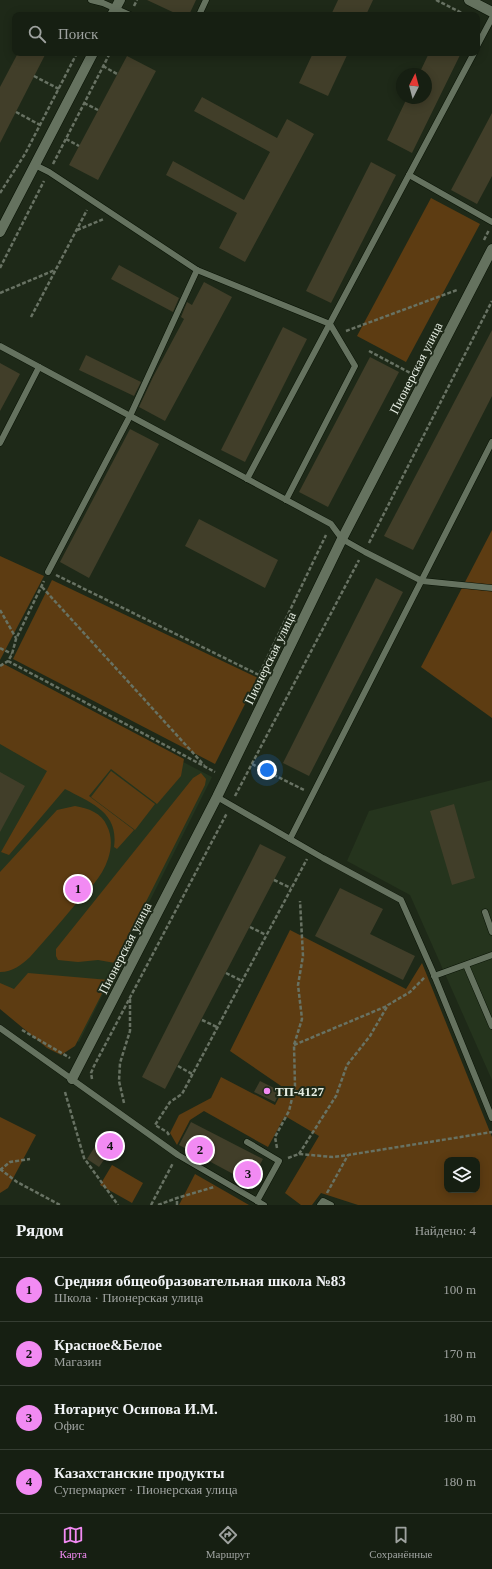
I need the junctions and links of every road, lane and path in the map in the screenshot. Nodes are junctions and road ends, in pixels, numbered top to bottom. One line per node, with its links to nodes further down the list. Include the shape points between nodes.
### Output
1 (90, 0): 5 (lane)
2 (206, 0): 6 (lane)
3 (436, 0): 7 (path)
4 (469, 0): 8 (street)
5 (116, 8)
6 (200, 12)
7 (460, 12)
8 (492, 12)
9 (492, 18): 10 (lane)
10 (480, 40)
11 (76, 56): 18 (path)
12 (91, 56): 25 (street)
13 (108, 56): 15 (path)
14 (472, 56): 27 (lane)
15 (103, 66): 16 (path); 19 (path)
16 (117, 74)
17 (34, 76): 18 (path)
18 (59, 89): 22 (path)
19 (84, 103): 20 (path); 23 (path)
20 (98, 110)
21 (16, 112): 22 (path)
22 (40, 125): 28 (path)
23 (66, 139): 24 (path); 26 (path)
24 (79, 146)
25 (35, 165): 26 (lane); 33 (street)
26 (49, 172): 29 (lane); 35 (path)
27 (408, 175): 31 (lane); 42 (lane)
28 (0, 193)
29 (92, 200): 30 (lane); 32 (path)
30 (114, 215): 32 (path); 37 (lane)
31 (492, 222)
32 (76, 231): 36 (path)
33 (0, 232)
34 (492, 249): 54 (street, Пионерская улица)
35 (0, 268)
36 (56, 270): 39 (path); 41 (path)
37 (197, 270): 42 (lane); 48 (lane)
38 (458, 290): 43 (path)
39 (0, 293)
40 (492, 301): 55 (path)
41 (31, 317)
42 (330, 324): 43 (lane); 51 (lane)
43 (336, 334): 52 (lane, via 355,366)
44 (0, 346): 46 (lane)
45 (369, 351): 47 (path)
46 (39, 367): 48 (lane); 50 (lane)
47 (414, 375)
48 (130, 416): 51 (lane); 56 (lane)
49 (492, 442): 57 (lane)
50 (0, 443)
51 (247, 479): 52 (lane)
52 (286, 500): 53 (lane)
53 (331, 524): 54 (lane); 56 (path, via 259,675)
54 (342, 539): 55 (lane); 70 (street, Пионерская улица)
55 (365, 552): 57 (lane); 66 (path)
56 (48, 572): 58 (path)
57 (422, 581): 59 (lane); 72 (lane)
58 (42, 587): 61 (path); 67 (path)
59 (492, 588)
60 (0, 610): 61 (path)
61 (16, 639): 63 (path)
62 (0, 648): 63 (path)
63 (12, 654): 64 (path)
64 (8, 660): 65 (path); 67 (path)
65 (0, 666)
66 (252, 764): 69 (path); 71 (path)
67 (204, 765): 68 (path)
68 (216, 772)
69 (310, 793)
70 (217, 797): 71 (lane); 94 (street, Пионерская улица)
71 (230, 806): 72 (lane); 86 (path)
72 (290, 840): 73 (lane)
73 (311, 851): 75 (path); 84 (lane, via 401,900)
74 (274, 880): 75 (path)
75 (291, 888): 80 (path)
76 (300, 901): 93 (path, via 302,956 298,985 302,1019)
77 (485, 912): 79 (lane)
78 (250, 927): 80 (path)
79 (492, 932)
80 (266, 935): 85 (path)
81 (492, 955): 82 (lane)
82 (466, 965): 84 (lane); 89 (lane)
83 (226, 973): 85 (path)
84 (433, 973): 87 (path); 102 (lane)
85 (242, 981): 90 (path)
86 (130, 997): 96 (path); 101 (path, via 130,1031 120,1063 119,1081)
87 (388, 1006): 93 (path); 106 (path, via 370,1036 347,1065 336,1096)
88 (202, 1020): 90 (path)
89 (492, 1026)
90 (217, 1027): 97 (path)
91 (0, 1028): 98 (lane)
92 (20, 1028): 94 (path)
93 (294, 1045): 110 (path, via 295,1086 289,1111 275,1137)
94 (80, 1064): 96 (path); 98 (street, Пионерская улица)
95 (178, 1066): 97 (path)
96 (92, 1073): 99 (path)
97 (192, 1074): 103 (path, via 182,1094 170,1102)
98 (72, 1079): 107 (lane)
99 (92, 1079)
100 (65, 1092): 117 (path, via 84,1158)
101 (124, 1103)
102 (492, 1118)
103 (155, 1125)
104 (492, 1132): 108 (path)
105 (247, 1142): 110 (lane)
106 (299, 1154): 108 (path, via 333,1157); 110 (path)
107 (178, 1155): 112 (lane); 118 (path)
108 (348, 1155): 115 (path)
109 (30, 1160): 111 (path, via 10,1162)
110 (279, 1161): 114 (lane)
111 (0, 1170): 116 (path)
112 (227, 1184): 113 (path); 114 (lane)
113 (177, 1198): 119 (path); 120 (path)
114 (257, 1201): 121 (lane)
115 (322, 1203): 122 (lane)
116 (60, 1205)
117 (118, 1205)
118 (151, 1205)
119 (158, 1205)
120 (177, 1205)
121 (264, 1205)
122 (331, 1205)

